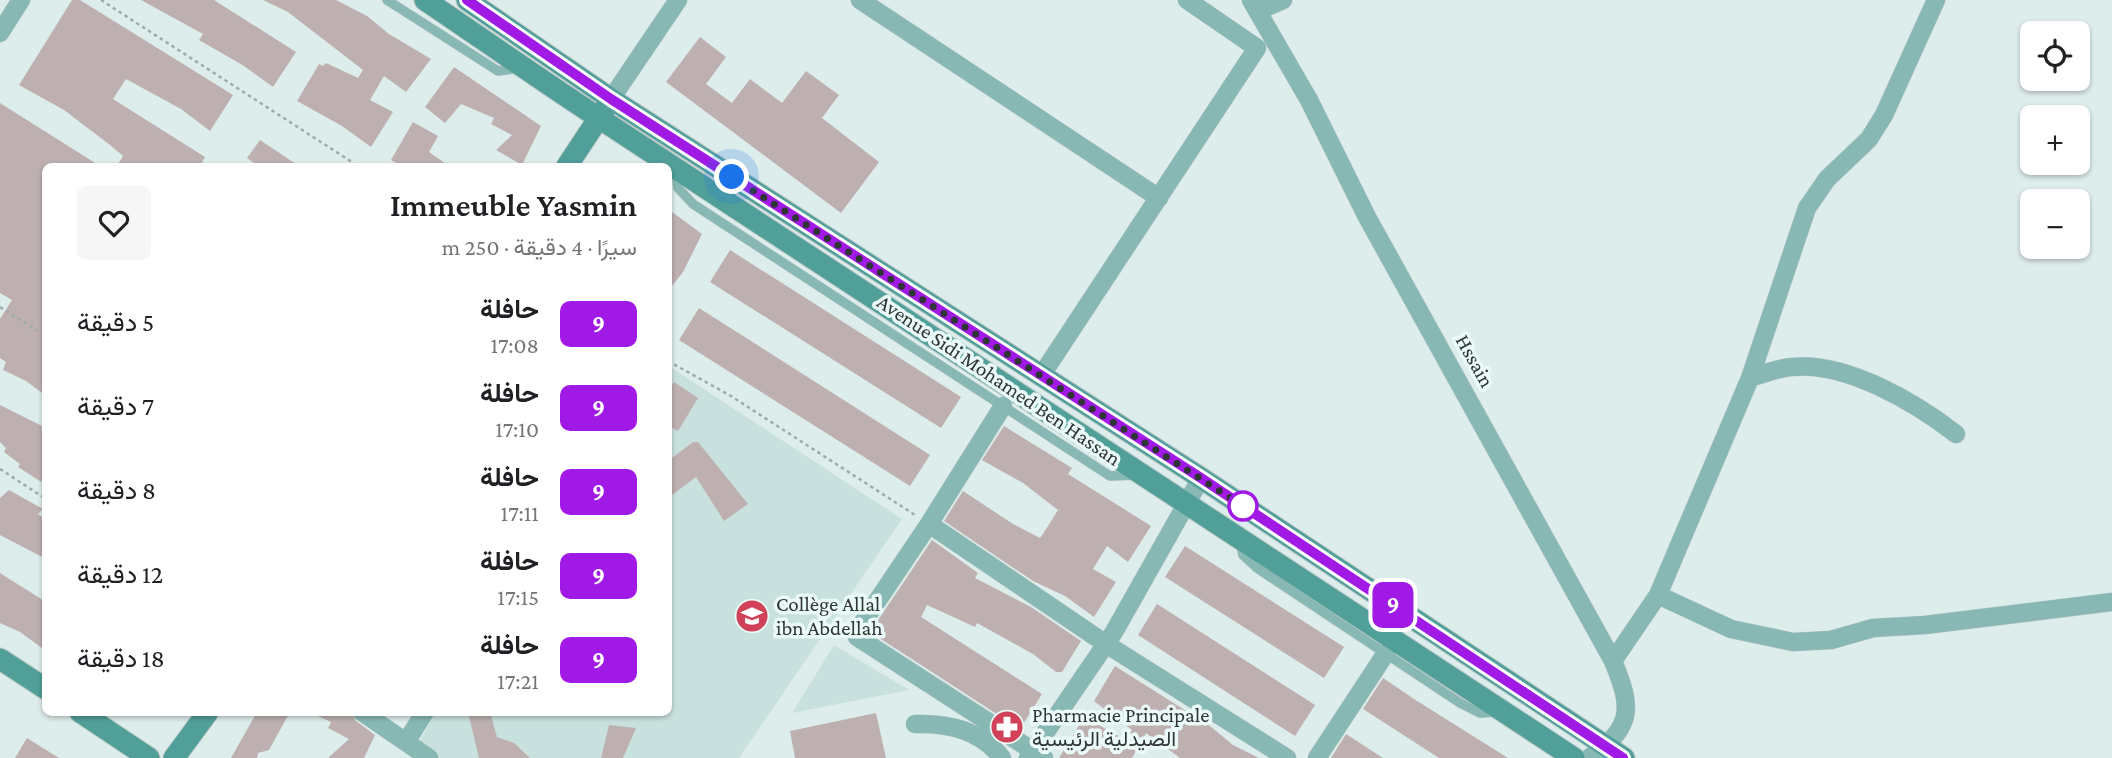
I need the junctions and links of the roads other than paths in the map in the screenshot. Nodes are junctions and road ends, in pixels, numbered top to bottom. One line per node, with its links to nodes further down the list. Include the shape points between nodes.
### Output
1 (21, 0): 11 (street)
2 (387, 0): 12 (lane, via 498,71)
3 (425, 0): 12 (street, Avenue Sidi Mohamed Ben Hassan)
4 (467, 0): 13 (street, Avenue Sidi Mohamed Ben Hassan)
5 (678, 0): 13 (street)
6 (860, 0): 19 (street)
7 (1187, 0): 19 (street, via 1257,48)
8 (1283, 0): 10 (street)
9 (1936, 0): 21 (street, via 1884,115 1868,139 1826,179 1807,208)
10 (1254, 5): 34 (street, Hssain)
11 (0, 33)
12 (525, 66): 14 (street, Avenue Sidi Mohamed Ben Hassan)
13 (611, 99): 14 (street); 20 (street, Avenue Sidi Mohamed Ben Hassan)
14 (599, 118): 15 (street); 16 (street, Avenue Sidi Mohamed Ben Hassan)
15 (569, 163)
16 (670, 163)
17 (672, 164): 18 (street, Avenue Sidi Mohamed Ben Hassan)
18 (676, 167): 22 (lane, via 678,188 693,204); 24 (street, Avenue Sidi Mohamed Ben Hassan)
19 (1159, 198): 20 (street)
20 (1041, 376): 25 (street, Avenue Sidi Mohamed Ben Hassan)
21 (1750, 378): 23 (street, via 1795,366 1858,379 1918,405); 29 (street)
22 (1003, 406): 24 (lane, via 1110,477); 27 (street)
23 (1956, 435)
24 (1142, 474): 26 (street, Avenue Sidi Mohamed Ben Hassan)
25 (1201, 478): 26 (street); 43 (street, Avenue Sidi Mohamed Ben Hassan)
26 (1186, 502): 28 (street, Avenue Sidi Mohamed Ben Hassan); 31 (street)
27 (929, 524): 31 (street); 44 (street, via 857,637)
28 (1240, 537): 32 (lane, via 1243,555 1257,568); 36 (street, Avenue Sidi Mohamed Ben Hassan)
29 (1658, 595): 30 (street, via 1731,629 1793,642 1831,640 1874,628); 34 (street)
30 (2112, 602)
31 (1106, 644): 44 (street); 49 (street)
32 (1386, 653): 36 (lane, via 1460,703 1480,713); 50 (street)
33 (0, 659): 35 (street)
34 (1613, 661): 43 (street, Hssain, via 1628,703 1624,723)
35 (42, 686)
36 (1503, 712): 51 (street, Avenue Sidi Mohamed Ben Hassan)
37 (86, 716): 45 (street)
38 (205, 716): 46 (street)
39 (368, 716): 42 (street)
40 (422, 716): 42 (street)
41 (915, 724): 48 (street, via 958,727 978,736)
42 (406, 742): 47 (street)
43 (1597, 752): 52 (street, Avenue Sidi Mohamed Ben Hassan)
44 (1035, 755)
45 (149, 758)
46 (174, 758)
47 (429, 758)
48 (1002, 758)
49 (1287, 758)
50 (1317, 758)
51 (1574, 758)
52 (1623, 758)

